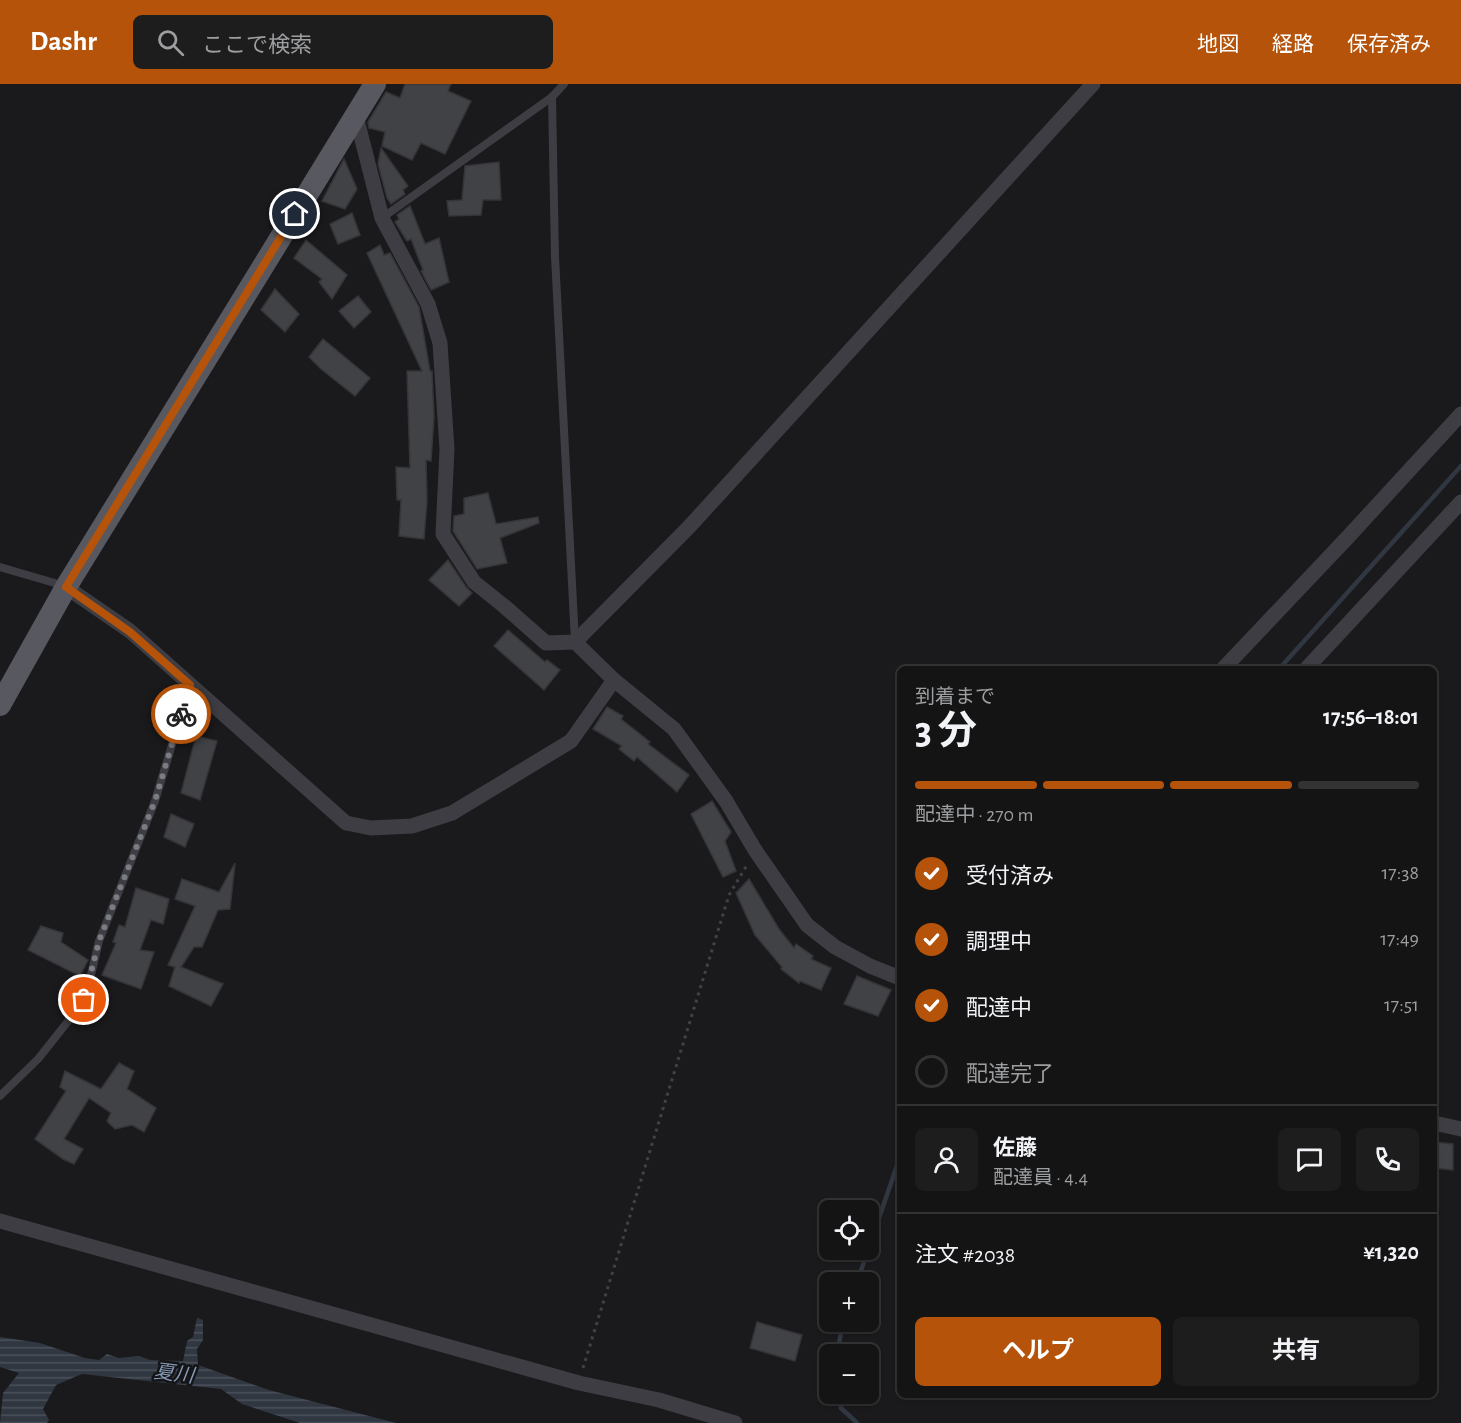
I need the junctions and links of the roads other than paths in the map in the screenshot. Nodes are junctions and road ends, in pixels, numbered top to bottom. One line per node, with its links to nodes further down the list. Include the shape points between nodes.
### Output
1 (375, 84): 5 (main road)
2 (564, 84): 4 (lane)
3 (1093, 84): 11 (street, via 689,527)
4 (552, 97): 6 (lane); 11 (lane, via 555,257)
5 (356, 116): 6 (street); 10 (main road)
6 (382, 218): 11 (street, via 428,304 440,343 447,449 443,534 474,582 546,643)
7 (1461, 414): 12 (street)
8 (1461, 502): 13 (street)
9 (0, 567): 10 (lane)
10 (66, 587): 15 (street, via 130,632); 16 (main road)
11 (575, 642): 14 (street)
12 (1226, 666)
13 (1309, 666)
14 (614, 680): 15 (street, via 572,741 452,813 412,826 371,828 346,823); 17 (street, via 674,729 807,925 835,947)
15 (190, 685): 18 (lane, via 155,801 99,941 84,1000 38,1059)
16 (0, 705)
17 (897, 977)
18 (0, 1096)
19 (1437, 1124): 20 (street)
20 (1461, 1129)
21 (0, 1221): 22 (street)
22 (735, 1423)

